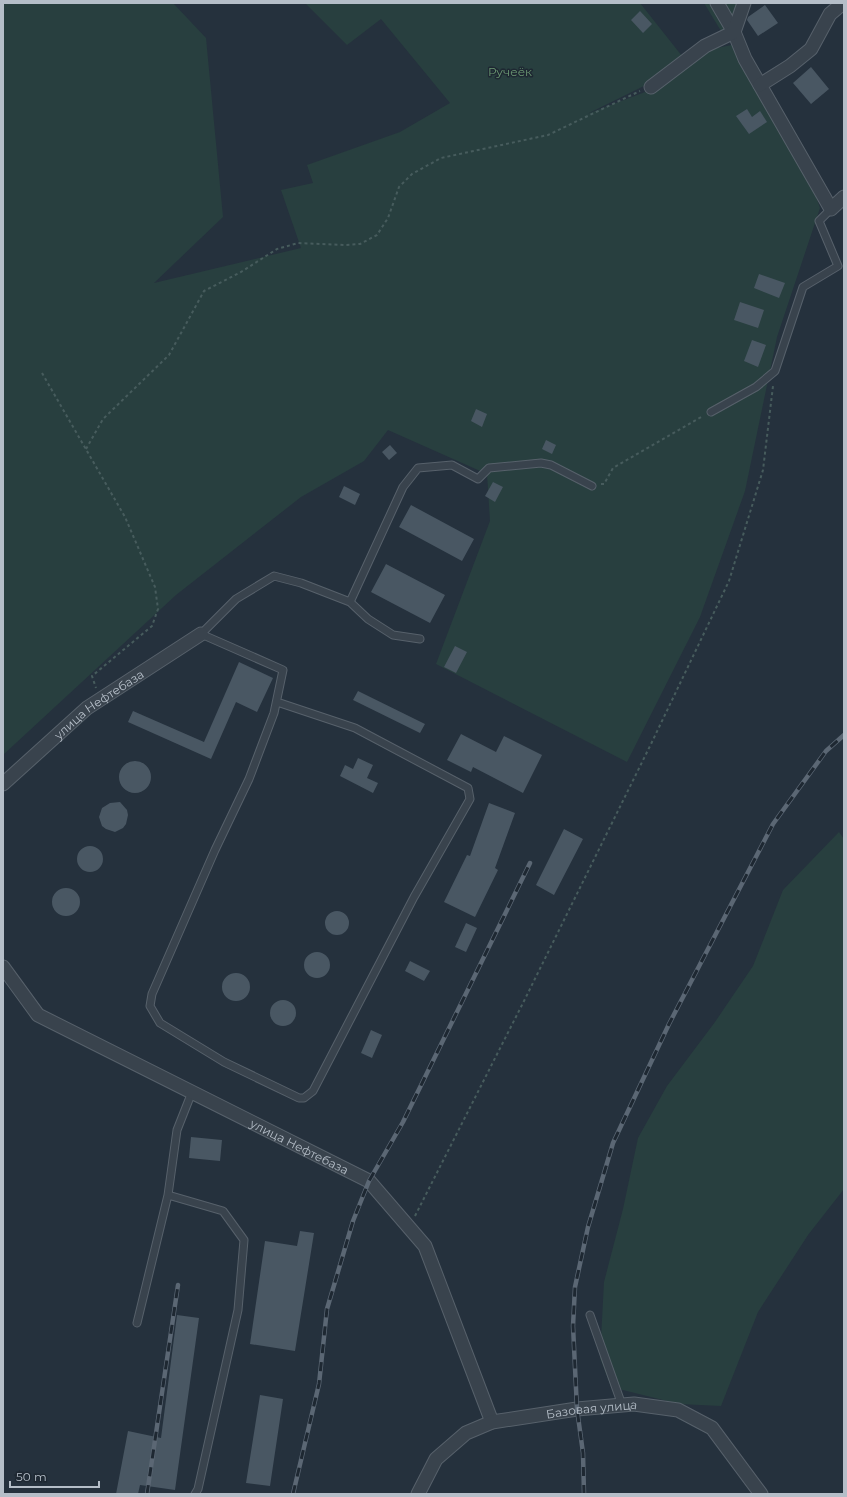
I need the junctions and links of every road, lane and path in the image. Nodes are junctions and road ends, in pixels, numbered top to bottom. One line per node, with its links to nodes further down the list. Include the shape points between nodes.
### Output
1 (717, 3): 4 (street)
2 (744, 3): 4 (street)
3 (843, 3): 5 (street, via 830,14 811,49)
4 (734, 32): 5 (street); 6 (street, via 705,46)
5 (760, 85): 8 (street)
6 (651, 86): 13 (path, via 548,135 441,158 412,174 399,187 388,218 377,235 360,244 298,243 277,249 204,291 169,355 103,419)
7 (844, 197): 8 (street)
8 (831, 209): 9 (lane, via 819,221)
9 (841, 269): 10 (lane, via 804,287)
10 (775, 371): 12 (lane, via 756,387); 24 (path, via 763,470 729,581 648,751)
11 (42, 373): 13 (path)
12 (711, 412): 14 (path, via 613,468 604,484)
13 (86, 449): 18 (path, via 125,517 155,587 158,609 152,626 92,676)
14 (592, 486): 15 (lane, via 551,465 541,463 489,468 478,480 452,465 418,468 403,488)
15 (350, 602): 16 (lane, via 301,583 274,576 236,600); 17 (lane, via 368,619 393,635)
16 (201, 634): 18 (street, улица Нефтебаза); 19 (lane, via 283,670)
17 (420, 639)
18 (100, 699): 20 (street, улица Нефтебаза)
19 (277, 702): 19 (lane, via 248,779 152,994 150,1006 160,1023 224,1062 275,1088 304,1098 314,1091 414,896 470,799 468,788 355,728)
20 (3, 784)
21 (3, 967): 22 (street, улица Нефтебаза, via 38,1015)
22 (192, 1092): 23 (lane, via 177,1130); 24 (street, улица Нефтебаза, via 369,1181)
23 (168, 1195): 26 (lane); 29 (lane, via 223,1211 244,1240 238,1310)
24 (410, 1228): 28 (street, улица Нефтебаза, via 426,1246)
25 (590, 1315): 27 (lane)
26 (137, 1323)
27 (622, 1405): 28 (street, Базовая улица); 31 (street, Базовая улица, via 634,1404 678,1410 712,1428)
28 (492, 1422): 30 (street, Базовая улица, via 466,1433 436,1459)
29 (195, 1494)
30 (418, 1494)
31 (761, 1494)

